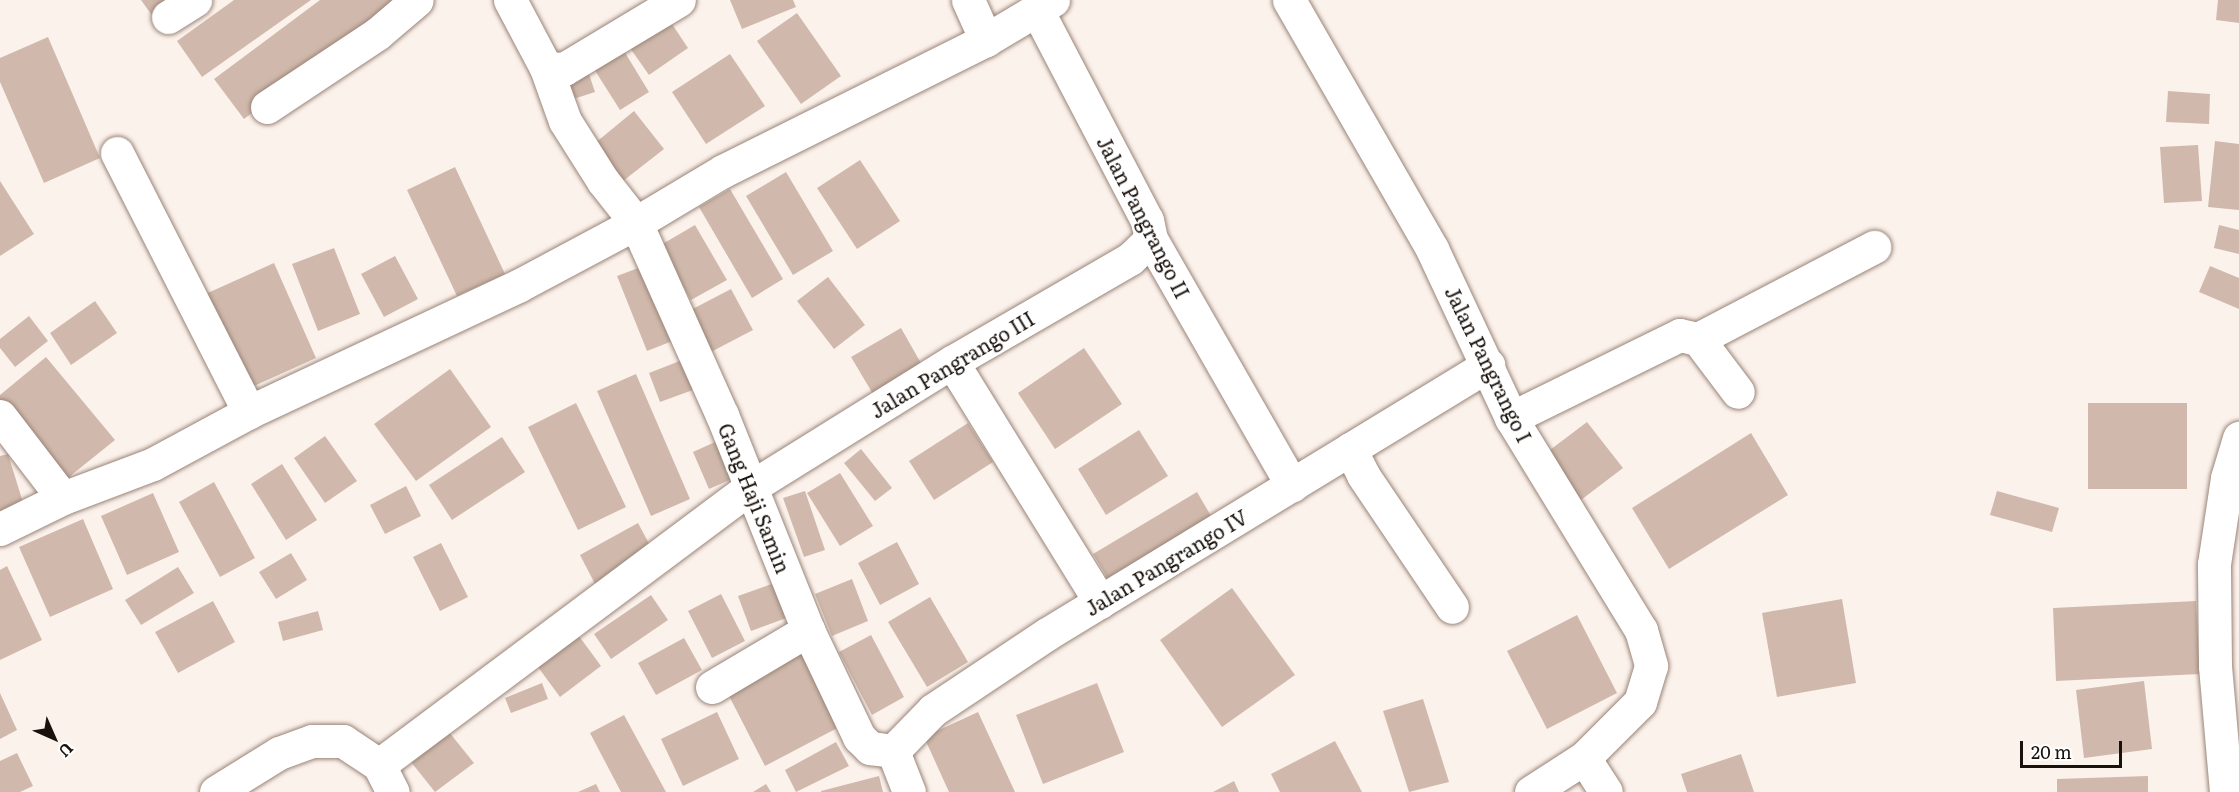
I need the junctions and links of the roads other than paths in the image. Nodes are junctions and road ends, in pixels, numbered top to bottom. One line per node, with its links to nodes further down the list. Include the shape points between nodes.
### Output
1 (195, 0): 8 (street)
2 (417, 0): 11 (street, via 377,34)
3 (510, 0): 10 (street, Gang Haji Samin)
4 (679, 0): 10 (street, via 564,69)
5 (968, 0): 9 (street)
6 (1289, 0): 18 (street, Jalan Pangrango I, via 1432,249)
7 (1045, 5): 9 (street); 14 (street, Jalan Pangrango II, via 1147,220)
8 (168, 18)
9 (986, 40): 13 (street, via 723,171)
10 (546, 68): 13 (street, Gang Haji Samin, via 565,121 603,181)
11 (267, 107)
12 (117, 153): 20 (street)
13 (636, 223): 20 (street, via 518,286); 26 (street, Gang Haji Samin)
14 (1151, 239): 17 (street, Jalan Pangrango III, via 1130,259); 25 (street, Jalan Pangrango II)
15 (1874, 248): 16 (street)
16 (1698, 339): 19 (street); 22 (street, via 1680,335)
17 (952, 362): 26 (street, Jalan Pangrango III); 29 (street)
18 (1488, 365): 22 (street, Jalan Pangrango I); 24 (street, Jalan Pangrango IV)
19 (1738, 392)
20 (249, 412): 27 (street, via 153,464)
21 (0, 416): 27 (street)
22 (1511, 418): 34 (street, Jalan Pangrango I, via 1641,630 1651,666 1640,702)
23 (2239, 438): 40 (street, via 2227,477 2214,564 2215,666)
24 (1350, 449): 25 (street, Jalan Pangrango IV); 30 (street, via 1363,475)
25 (1292, 485): 29 (street, Jalan Pangrango IV)
26 (751, 487): 31 (street, Gang Haji Samin); 35 (street, Jalan Pangrango III)
27 (63, 498): 28 (street)
28 (0, 529)
29 (1100, 602): 33 (street, Jalan Pangrango IV, via 933,710)
30 (1452, 607)
31 (808, 630): 32 (street); 33 (street, Gang Haji Samin, via 859,737 870,748)
32 (712, 687)
33 (893, 751): 37 (street)
34 (1584, 759): 38 (street, Jalan Pangrango I); 39 (street)
35 (386, 778): 36 (street, via 343,741 312,741 279,753)
36 (216, 792)
37 (909, 792)
38 (1531, 792)
39 (1606, 792)
40 (2226, 792)

